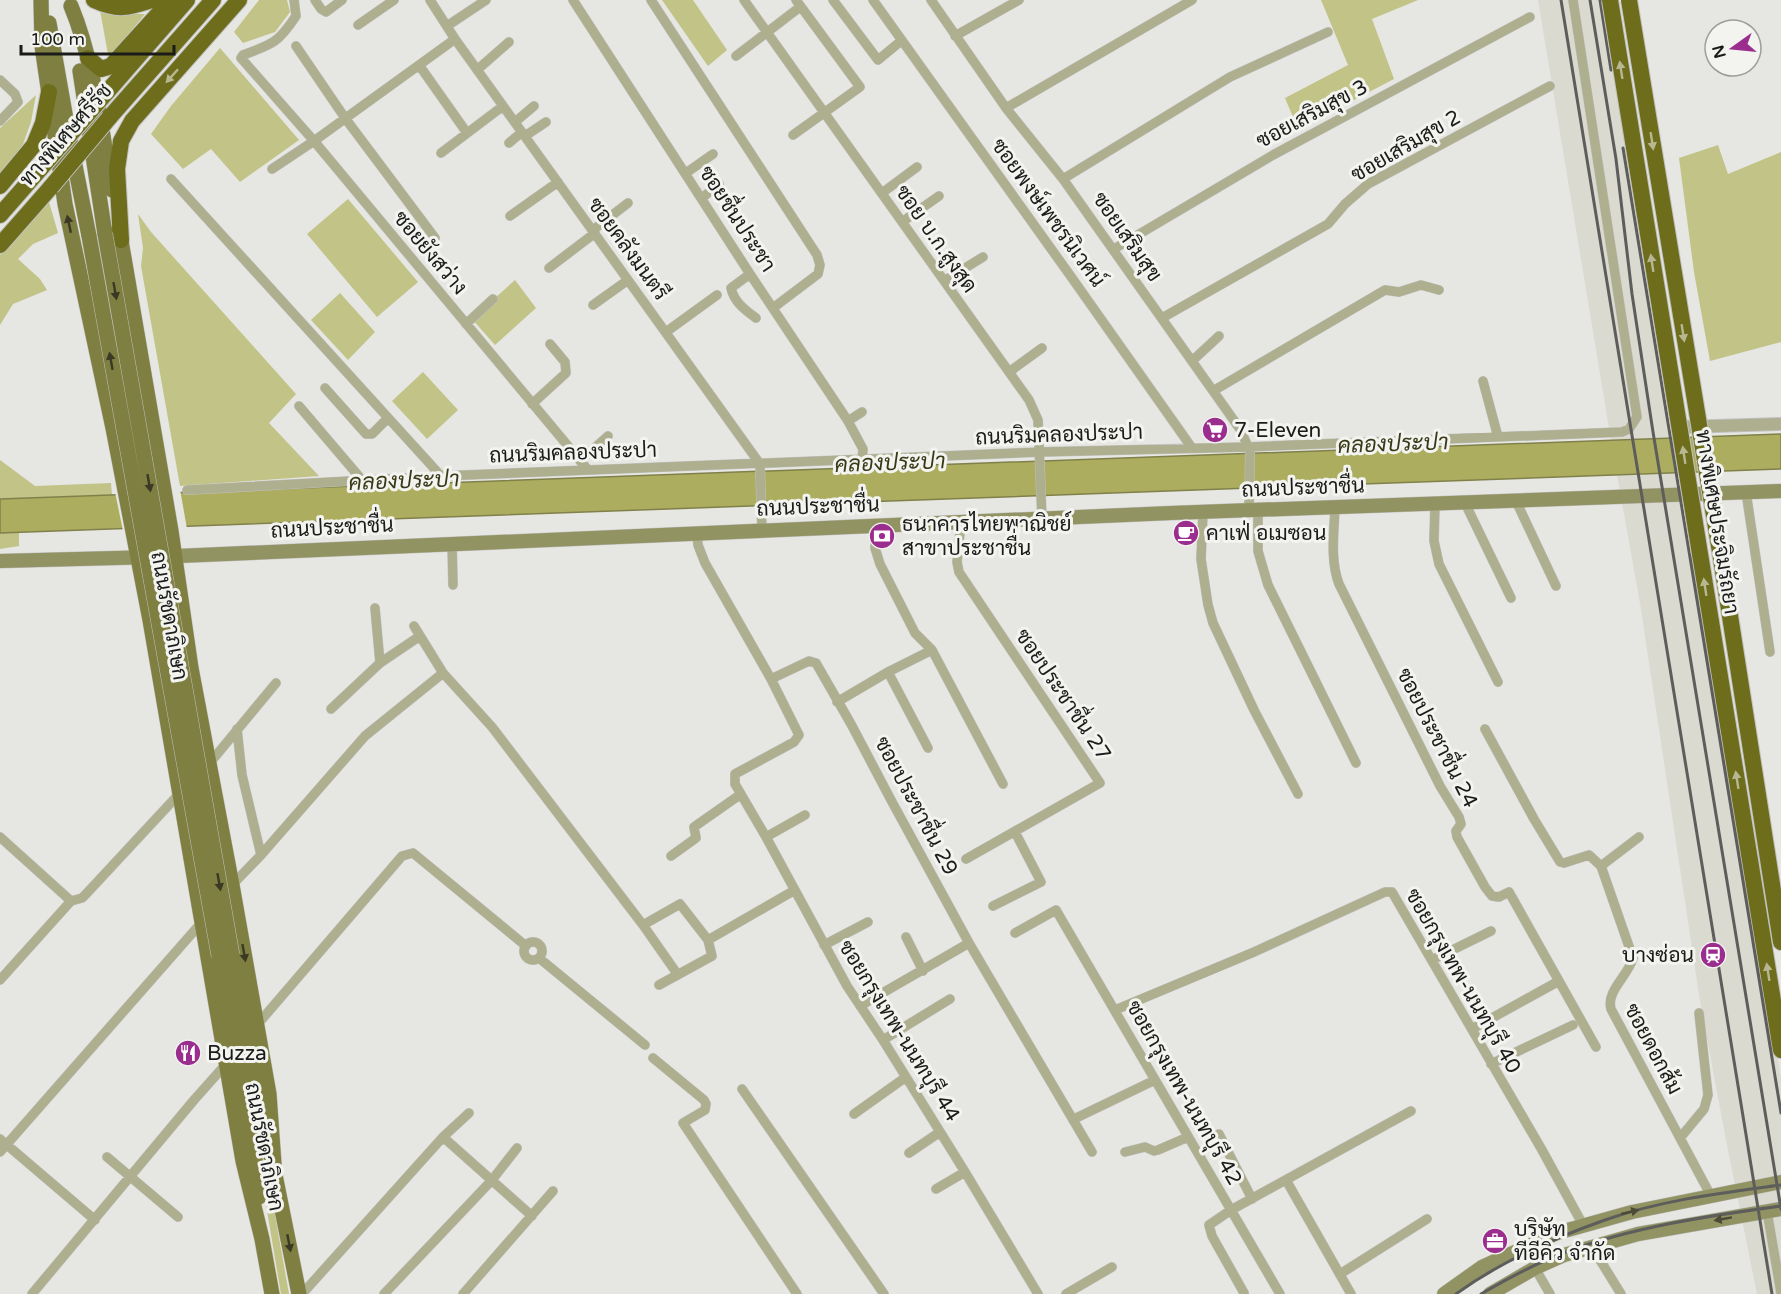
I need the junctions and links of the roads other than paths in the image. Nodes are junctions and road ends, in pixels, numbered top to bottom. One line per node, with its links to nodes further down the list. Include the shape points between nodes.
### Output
1 (43, 0): 43 (main road, ถนนรัชดาภิเษก, via 42,46); 191 (main road, ถนนรัชดาภิเษก, one-way to 1, bridge)
2 (94, 0): 3 (highway, via 109,7 128,8)
3 (152, 0)
4 (171, 0): 38 (highway, via 111,66 101,69)
5 (187, 0): 71 (highway, ทางพิเศษศรีรัช, bridge)
6 (213, 0): 77 (highway, ทางพิเศษศรีรัช, bridge)
7 (239, 0): 75 (highway, one-way to 75, via 132,121 121,141)
8 (294, 0): 55 (street, ซอยยังสว่าง, via 296,15 285,31 272,45 243,55 242,60)
9 (315, 0): 10 (street, via 326,12)
10 (342, 0)
11 (394, 0): 28 (street)
12 (430, 0): 29 (street, ซอยคลังมนตรี)
13 (486, 0): 29 (street)
14 (573, 0): 61 (street, ซอยชื่นประชา)
15 (651, 0): 88 (street, via 817,255 818,274)
16 (744, 0): 31 (street, ซอย บ.ก.สูงสุด)
17 (833, 0): 34 (street, via 878,60)
18 (873, 0): 34 (street, ซอยพงษ์เพชรนิเวศน์)
19 (931, 0): 32 (street, ซอยเสริมสุข)
20 (1019, 0): 32 (street)
21 (1192, 0): 46 (street)
22 (1573, 0): 111 (street, ถนนริมคลองประปา, via 1637,417 1622,432)
23 (1610, 0): 208 (highway, ทางพิเศษประจิมรัถยา, one-way to 23, bridge)
24 (1629, 0): 188 (highway, ทางพิเศษประจิมรัถยา, one-way to 188, bridge)
25 (70, 3): 38 (main road, ถนนรัชดาภิเษก); 75 (main road, ถนนรัชดาภิเษก)
26 (798, 3): 31 (street); 47 (street, via 860,87)
27 (1530, 17): 78 (street, ซอยเสริมสุข 3, via 1273,155)
28 (358, 25)
29 (447, 26): 33 (street, ซอยคลังมนตรี)
30 (1328, 32): 62 (street, via 1230,77)
31 (767, 33): 37 (street); 47 (street, ซอย บ.ก.สูงสุด)
32 (955, 36): 46 (street, ซอยเสริมสุข)
33 (455, 39): 39 (street); 40 (street, ซอยคลังมนตรี)
34 (902, 41): 112 (street, ซอยพงษ์เพชรนิเวศน์)
35 (509, 42): 40 (street)
36 (296, 46): 48 (street)
37 (736, 56)
38 (88, 58): 75 (main road, ถนนรัชดาภิเษก)
39 (419, 65): 48 (street); 52 (street)
40 (477, 70): 44 (street, ซอยคลังมนตรี)
41 (0, 80): 49 (street, via 18,102)
42 (1550, 86): 90 (street, ซอยเสริมสุข 2, via 1368,184 1328,224)
43 (49, 92): 66 (highway, via 34,145); 108 (main road, ถนนรัชดาภิเษก, one-way to 43, via 65,204)
44 (503, 106): 50 (street, ซอยคลังมนตรี); 52 (street)
45 (534, 106): 50 (street)
46 (1006, 108): 62 (street, ซอยเสริมสุข)
47 (824, 112): 54 (street); 67 (street, ซอย บ.ก.สูงสุด)
48 (345, 118): 55 (street); 76 (street)
49 (0, 121)
50 (515, 122): 53 (street, ซอยคลังมนตรี)
51 (546, 122): 53 (street)
52 (467, 133): 57 (street)
53 (524, 134): 56 (street); 64 (street, ซอยคลังมนตรี)
54 (793, 135)
55 (314, 141): 60 (street); 91 (street, ซอยยังสว่าง)
56 (509, 143)
57 (441, 153)
58 (713, 154): 61 (street)
59 (917, 167): 67 (street)
60 (272, 169)
61 (686, 173): 69 (street, ซอยชื่นประชา)
62 (1063, 178): 78 (street, ซอยเสริมสุข)
63 (171, 179): 105 (street)
64 (558, 182): 72 (street); 74 (street, ซอยคลังมนตรี)
65 (719, 184): 69 (street)
66 (0, 186)
67 (882, 193): 73 (street, ซอย บ.ก.สูงสุด)
68 (939, 196): 73 (street)
69 (702, 198): 81 (street, ซอยชื่นประชา)
70 (628, 203): 74 (street)
71 (0, 215)
72 (510, 216)
73 (902, 222): 83 (street, ซอย บ.ก.สูงสุด)
74 (594, 232): 80 (street); 82 (street, ซอยคลังมนตรี)
75 (113, 237): 104 (main road, ถนนรัชดาภิเษก); 191 (main road, ถนนรัชดาภิเษก, one-way to 191, bridge)
76 (435, 238)
77 (0, 244)
78 (1114, 249): 90 (street, ซอยเสริมสุข)
79 (983, 257): 83 (street)
80 (549, 268)
81 (750, 274): 88 (street, ซอยชื่นประชา); 89 (street, via 731,288 742,308)
82 (628, 280): 87 (street); 92 (street, ซอยคลังมนตรี)
83 (945, 281): 97 (street, ซอย บ.ก.สูงสุด)
84 (1439, 290): 100 (street, via 1421,285 1399,292 1385,290)
85 (717, 295): 92 (street)
86 (493, 299): 91 (street)
87 (592, 305)
88 (773, 308): 106 (street, ซอยชื่นประชา)
89 (756, 318)
90 (1162, 318): 96 (street, ซอยเสริมสุข)
91 (466, 324): 101 (street, ซอยยังสว่าง)
92 (666, 332): 117 (street, ซอยคลังมนตรี)
93 (1219, 336): 96 (street)
94 (550, 344): 101 (street, via 565,362 566,373)
95 (1042, 348): 97 (street)
96 (1192, 361): 100 (street, ซอยเสริมสุข)
97 (1009, 372): 114 (street, ซอย บ.ก.สูงสุด, via 1038,420)
98 (1483, 381): 111 (street)
99 (325, 388): 105 (street, via 366,434 372,434)
100 (1213, 392): 113 (street, ซอยเสริมสุข)
101 (532, 404): 115 (street, ซอยยังสว่าง)
102 (299, 406): 120 (street)
103 (862, 412): 106 (street)
104 (151, 416): 108 (main road, via 140,440 125,440); 137 (main road, ถนนรัชดาภิเษก)
105 (388, 418): 119 (street)
106 (848, 421): 116 (street, ซอยชื่นประชา, via 863,449)
107 (1781, 424): 109 (street)
108 (113, 428): 138 (main road, ถนนรัชดาภิเษก)
109 (1683, 428)
110 (608, 436): 115 (street)
111 (1498, 437): 113 (street, ถนนริมคลองประปา)
112 (1192, 448): 113 (street, ถนนริมคลองประปา); 114 (street, ถนนริมคลองประปา)
113 (1250, 449): 129 (street)
114 (1041, 455): 116 (street, ถนนริมคลองประปา); 131 (street, ซอย บ.ก.สูงสุด)
115 (580, 461): 118 (street, ซอยยังสว่าง)
116 (862, 461): 117 (street, ถนนริมคลองประปา)
117 (761, 467): 118 (street, ถนนริมคลองประปา); 134 (street)
118 (588, 470): 119 (street, ถนนริมคลองประปา)
119 (441, 476): 120 (street, ถนนริมคลองประปา)
120 (362, 480): 121 (street, ถนนริมคลองประปา)
121 (187, 490)
122 (1781, 491): 123 (main road, ถนนประชาชื่น)
123 (1746, 492): 124 (main road, ถนนประชาชื่น); 147 (street)
124 (1716, 493): 125 (main road, ถนนประชาชื่น); 178 (street)
125 (1516, 501): 126 (main road, ถนนประชาชื่น); 141 (street)
126 (1465, 503): 127 (main road, ถนนประชาชื่น); 142 (street)
127 (1435, 504): 128 (main road, ถนนประชาชื่น); 152 (street, via 1434,541 1439,564)
128 (1335, 508): 129 (main road, ถนนประชาชื่น); 196 (street, ซอยประชาชื่น 24, via 1335,573 1459,817 1457,837 1492,896 1509,892)
129 (1253, 511): 130 (main road, ถนนประชาชื่น); 161 (street, via 1258,551 1268,585)
130 (1203, 513): 131 (main road, ถนนประชาชื่น); 166 (street, via 1201,559 1213,622)
131 (1042, 519): 132 (main road, ถนนประชาชื่น)
132 (961, 522): 133 (main road, ถนนประชาชื่น); 168 (street, ซอยประชาชื่น 27, via 958,572 1100,783)
133 (877, 526): 134 (main road, ถนนประชาชื่น); 146 (street, via 875,548 879,564 915,633)
134 (762, 531): 135 (main road, ถนนประชาชื่น)
135 (697, 533): 136 (main road, ถนนประชาชื่น); 151 (street, via 705,563)
136 (452, 543): 137 (main road, ถนนประชาชื่น); 140 (street)
137 (174, 556): 138 (main road, ถนนประชาชื่น); 156 (main road, ถนนรัชดาภิเษก)
138 (138, 557): 139 (main road, ถนนประชาชื่น); 157 (main road, ถนนรัชดาภิเษก)
139 (0, 561)
140 (453, 585)
141 (1556, 586)
142 (1511, 598)
143 (375, 608): 148 (street)
144 (414, 626): 145 (street)
145 (420, 636): 148 (street); 150 (street)
146 (932, 650): 149 (street); 163 (street)
147 (1770, 652)
148 (380, 663): 155 (street)
149 (888, 672): 154 (street); 160 (street)
150 (443, 673): 172 (street, via 358,743); 183 (street, via 492,727)
151 (771, 680): 154 (street, ซอยประชาชื่น 29, via 812,661); 165 (street, ซอยกรุงเทพ-นนทบุรี 44, via 799,735 794,742 733,777)
152 (1498, 682)
153 (276, 683): 158 (street)
154 (837, 702): 189 (street, ซอยประชาชื่น 29)
155 (331, 709)
156 (199, 714): 157 (main road, via 194,701 186,698 171,705); 162 (main road, ถนนรัชดาภิเษก)
157 (166, 717): 164 (main road, ถนนรัชดาภิเษก)
158 (237, 729): 162 (street); 172 (street, via 242,775)
159 (1485, 729): 175 (street, via 1560,862 1589,855)
160 (928, 748)
161 (1356, 763)
162 (208, 764): 176 (main road, ถนนรัชดาภิเษก)
163 (1003, 784)
164 (178, 794): 179 (street, via 82,898); 181 (main road, ถนนรัชดาภิเษก)
165 (741, 794): 170 (street, ซอยกรุงเทพ-นนทบุรี 44); 173 (street, via 694,827 696,838)
166 (1298, 794)
167 (805, 815): 170 (street)
168 (1016, 832): 174 (street, ซอยประชาชื่น 27); 180 (street, via 1041,882)
169 (0, 837): 179 (street)
170 (766, 837): 177 (street, ซอยกรุงเทพ-นนทบุรี 44)
171 (1639, 837): 175 (street)
172 (261, 855): 176 (street)
173 (671, 856)
174 (966, 858)
175 (1601, 866): 223 (street, ซอยดอกส้ม, via 1633,958 1612,995 1611,1009)
176 (232, 885): 202 (main road, ถนนรัชดาภิเษก, one-way to 202)
177 (795, 890): 187 (street); 190 (street, ซอยกรุงเทพ-นนทบุรี 44)
178 (1781, 898)
179 (70, 901): 195 (street)
180 (993, 906)
181 (202, 922): 211 (main road, ถนนรัชดาภิเษก); 224 (street)
182 (868, 922): 190 (street)
183 (643, 925): 187 (street, via 680,904); 194 (street)
184 (1491, 931): 192 (street)
185 (1015, 933): 200 (street, ซอยกรุงเทพ-นนทบุรี 42, via 1056,910)
186 (906, 937): 193 (street)
187 (708, 940): 194 (street, via 712,956)
188 (1781, 942)
189 (969, 944): 193 (street); 218 (street, ซอยประชาชื่น 29)
190 (824, 945): 199 (street, ซอยกรุงเทพ-นนทบุรี 44)
191 (225, 955): 230 (main road, ถนนรัชดาภิเษก); 247 (main road, ถนนรัชดาภิเษก, via 255,1159)
192 (1432, 960): 200 (street, ซอยกรุงเทพ-นนทบุรี 40, via 1395,894 1389,891); 204 (street, ซอยกรุงเทพ-นนทบุรี 40)
193 (923, 971): 199 (street)
194 (678, 975): 197 (street)
195 (0, 980)
196 (1559, 981): 204 (street); 207 (street, ซอยประชาชื่น 24)
197 (658, 985)
198 (950, 999): 205 (street)
199 (860, 1006): 205 (street, ซอยกรุงเทพ-นนทบุรี 44)
200 (1115, 1010): 213 (street, ซอยกรุงเทพ-นนทบุรี 42)
201 (1699, 1013): 223 (street, via 1708,1095 1704,1109)
202 (257, 1025): 206 (street, via 402,856 413,853 526,946 526,956 539,958); 230 (main road, ถนนรัชดาภิเษก, via 271,1112)
203 (1573, 1025): 210 (street)
204 (1472, 1029): 210 (street, ซอยกรุงเทพ-นนทบุรี 40)
205 (883, 1040): 212 (street, ซอยกรุงเทพ-นนทบุรี 44)
206 (645, 1045)
207 (1596, 1047)
208 (1781, 1050)
209 (653, 1058): 259 (street, via 704,1100 705,1110 683,1123)
210 (1491, 1064): 246 (street, ซอยกรุงเทพ-นนทบุรี 40)
211 (226, 1065): 232 (street); 247 (main road, ถนนรัชดาภิเษก)
212 (906, 1077): 217 (street); 219 (street, ซอยกรุงเทพ-นนทบุรี 44)
213 (1155, 1080): 218 (street); 222 (street, ซอยกรุงเทพ-นนทบุรี 42)
214 (742, 1089): 260 (street)
215 (1411, 1111): 234 (street)
216 (469, 1113): 221 (street)
217 (854, 1114)
218 (1074, 1119): 226 (street, ซอยประชาชื่น 29)
219 (940, 1132): 228 (street); 231 (street, ซอยกรุงเทพ-นนทบุรี 44)
220 (1219, 1134): 239 (street)
221 (443, 1137): 233 (street); 256 (street)
222 (1188, 1137): 227 (street, via 1158,1150 1140,1147); 240 (street, ซอยกรุงเทพ-นนทบุรี 42)
223 (1680, 1138): 238 (street, ซอยดอกส้ม)
224 (2, 1145): 245 (street)
225 (517, 1148): 233 (street)
226 (1092, 1152)
227 (1125, 1152)
228 (909, 1153)
229 (107, 1157): 232 (street)
230 (274, 1164): 256 (main road, ถนนรัชดาภิเษก, one-way to 256)
231 (965, 1172): 236 (street); 261 (street, ซอยกรุงเทพ-นนทบุรี 44)
232 (130, 1177): 243 (street); 245 (street)
233 (492, 1180): 242 (street); 257 (street)
234 (1286, 1180): 239 (street); 251 (street)
235 (1781, 1182): 238 (main road)
236 (936, 1189)
237 (553, 1191): 242 (street)
238 (1712, 1196): 246 (main road, one-way to 238)
239 (1252, 1199): 240 (street)
240 (1231, 1210): 252 (street, via 1213,1221 1209,1229); 263 (street, ซอยกรุงเทพ-นนทบุรี 42)
241 (1774, 1210): 248 (main road, one-way to 248, via 1638,1234); 253 (street)
242 (531, 1216): 258 (street)
243 (178, 1217)
244 (1427, 1219): 251 (street)
245 (95, 1220): 254 (street)
246 (1583, 1225): 265 (main road, via 1482,1267)
247 (262, 1239): 255 (main road, ถนนรัชดาภิเษก)
248 (1592, 1247): 250 (main road); 268 (street)
249 (1112, 1267): 262 (street)
250 (1535, 1268): 266 (main road); 267 (street)
251 (1340, 1274): 264 (street)
252 (1244, 1293)
253 (1781, 1293)
254 (32, 1294)
255 (272, 1294)
256 (301, 1294)
257 (384, 1294)
258 (463, 1294)
259 (797, 1294)
260 (885, 1294)
261 (1038, 1294)
262 (1066, 1294)
263 (1280, 1294)
264 (1351, 1294)
265 (1444, 1294)
266 (1490, 1294)
267 (1550, 1294)
268 (1621, 1294)

